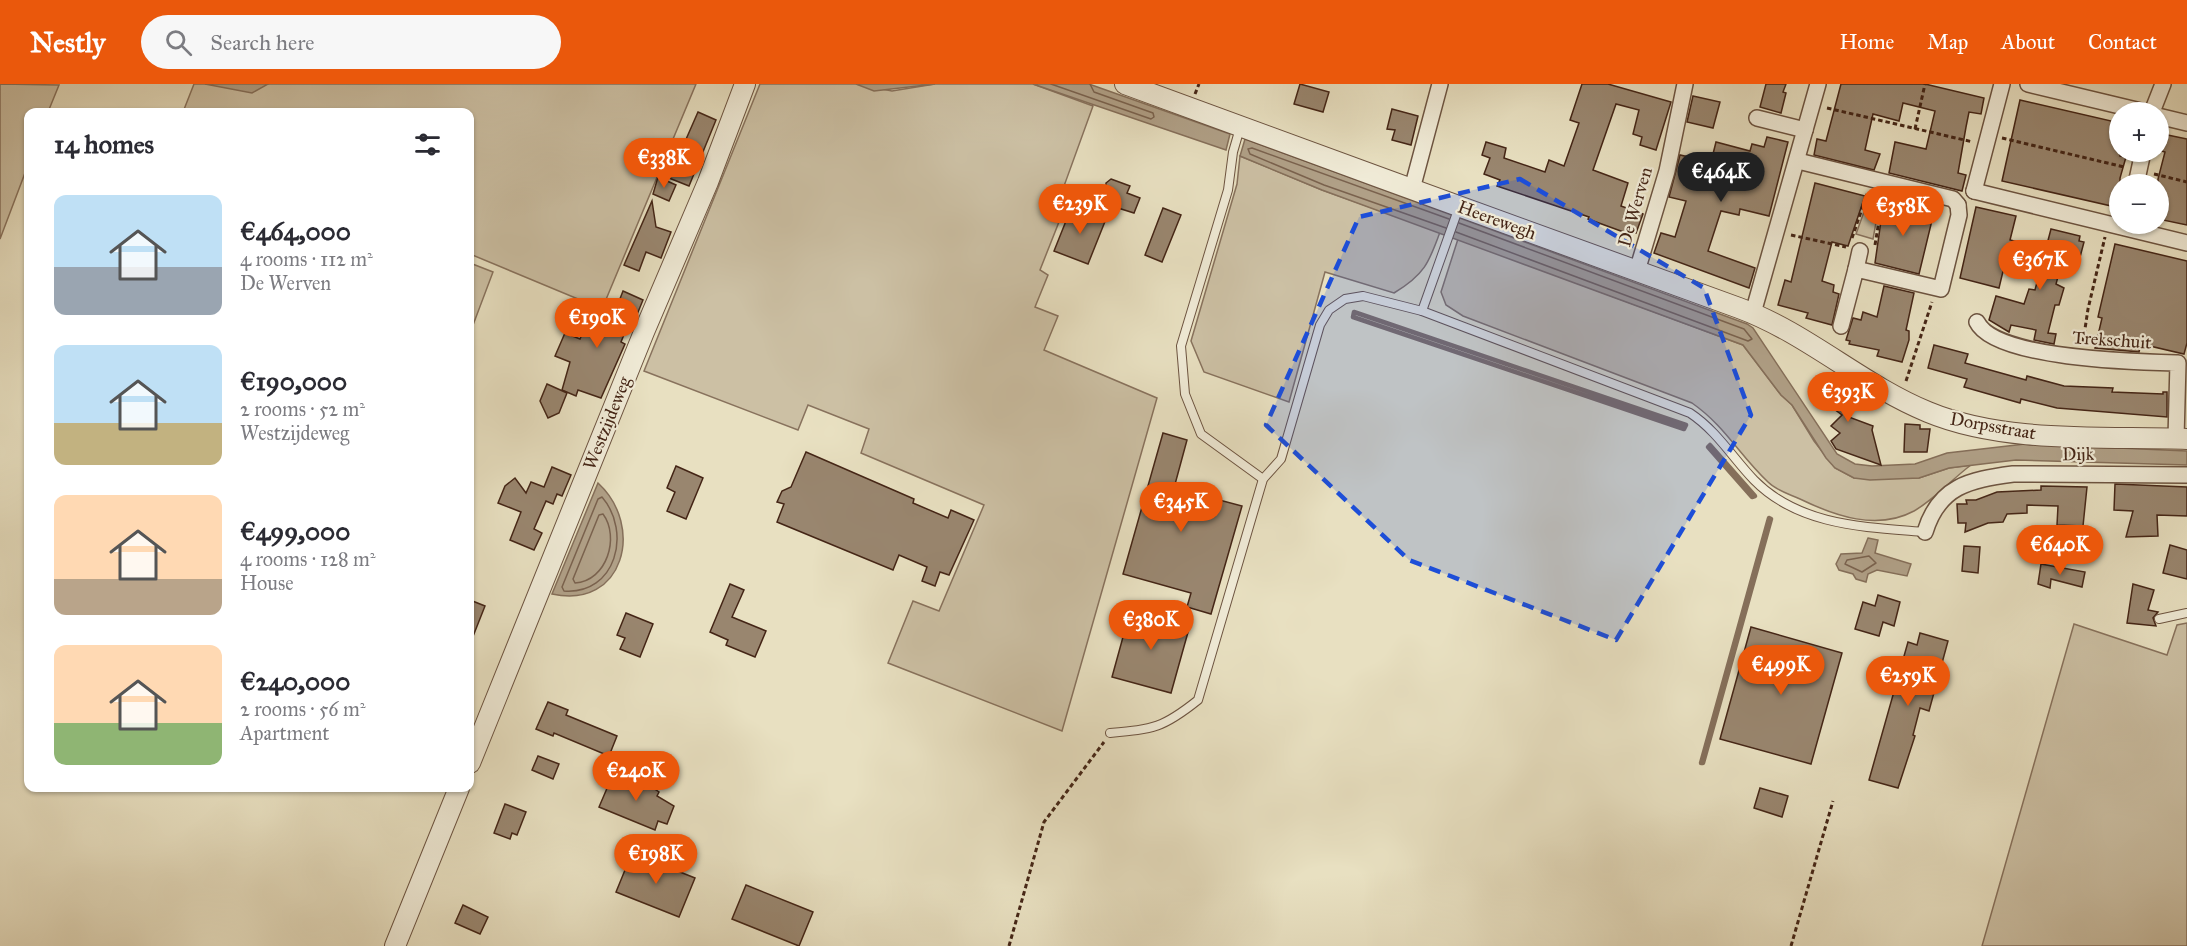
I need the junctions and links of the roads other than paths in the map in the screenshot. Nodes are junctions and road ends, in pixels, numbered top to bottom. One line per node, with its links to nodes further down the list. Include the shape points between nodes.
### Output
1 (745, 84): 38 (street, Westzijdeweg)
2 (1125, 84): 15 (street, Heerewegh)
3 (1440, 84): 17 (street)
4 (1685, 84): 26 (street, De Werven, via 1667,171)
5 (1818, 84): 14 (street)
6 (2002, 84): 18 (street)
7 (2028, 84): 10 (street)
8 (2163, 84): 9 (street)
9 (2156, 102)
10 (2109, 103)
11 (1757, 118): 14 (street)
12 (2169, 119): 13 (street)
13 (2187, 123)
14 (1805, 130): 16 (street)
15 (1239, 131): 17 (street, Heerewegh); 33 (lane, via 1228,190 1181,346 1185,394 1201,434)
16 (1798, 161): 19 (street, via 1953,199); 28 (street)
17 (1412, 189): 20 (street, Heerewegh)
18 (1974, 191): 19 (street); 21 (street)
19 (1958, 205): 25 (street, via 1941,289)
20 (1458, 211): 26 (street, Heerewegh); 27 (lane)
21 (2109, 224)
22 (2155, 234): 23 (street)
23 (2187, 243)
24 (1860, 251): 25 (street)
25 (1856, 268): 30 (street)
26 (1637, 271): 28 (street, Heerewegh)
27 (1422, 310): 33 (lane, via 1363,296 1345,299 1329,310 1320,325 1281,459); 34 (lane, via 1690,413 1706,424 1754,480 1775,498 1799,510 1838,524)
28 (1753, 313): 31 (street, Dorpsstraat, via 1900,398 1950,421 2042,435)
29 (1977, 322): 31 (street, Trekschuit, via 1992,338 2079,359 2178,363)
30 (1841, 326)
31 (2182, 439)
32 (2187, 475): 34 (street, Dijk, via 2046,473 1986,477 1964,484 1943,499 1932,511)
33 (1263, 479): 37 (lane, via 1198,700 1171,721 1147,730)
34 (1926, 532)
35 (2187, 613): 36 (lane)
36 (2159, 619)
37 (1110, 733)
38 (474, 753)
39 (457, 792): 40 (street)
40 (395, 946)

